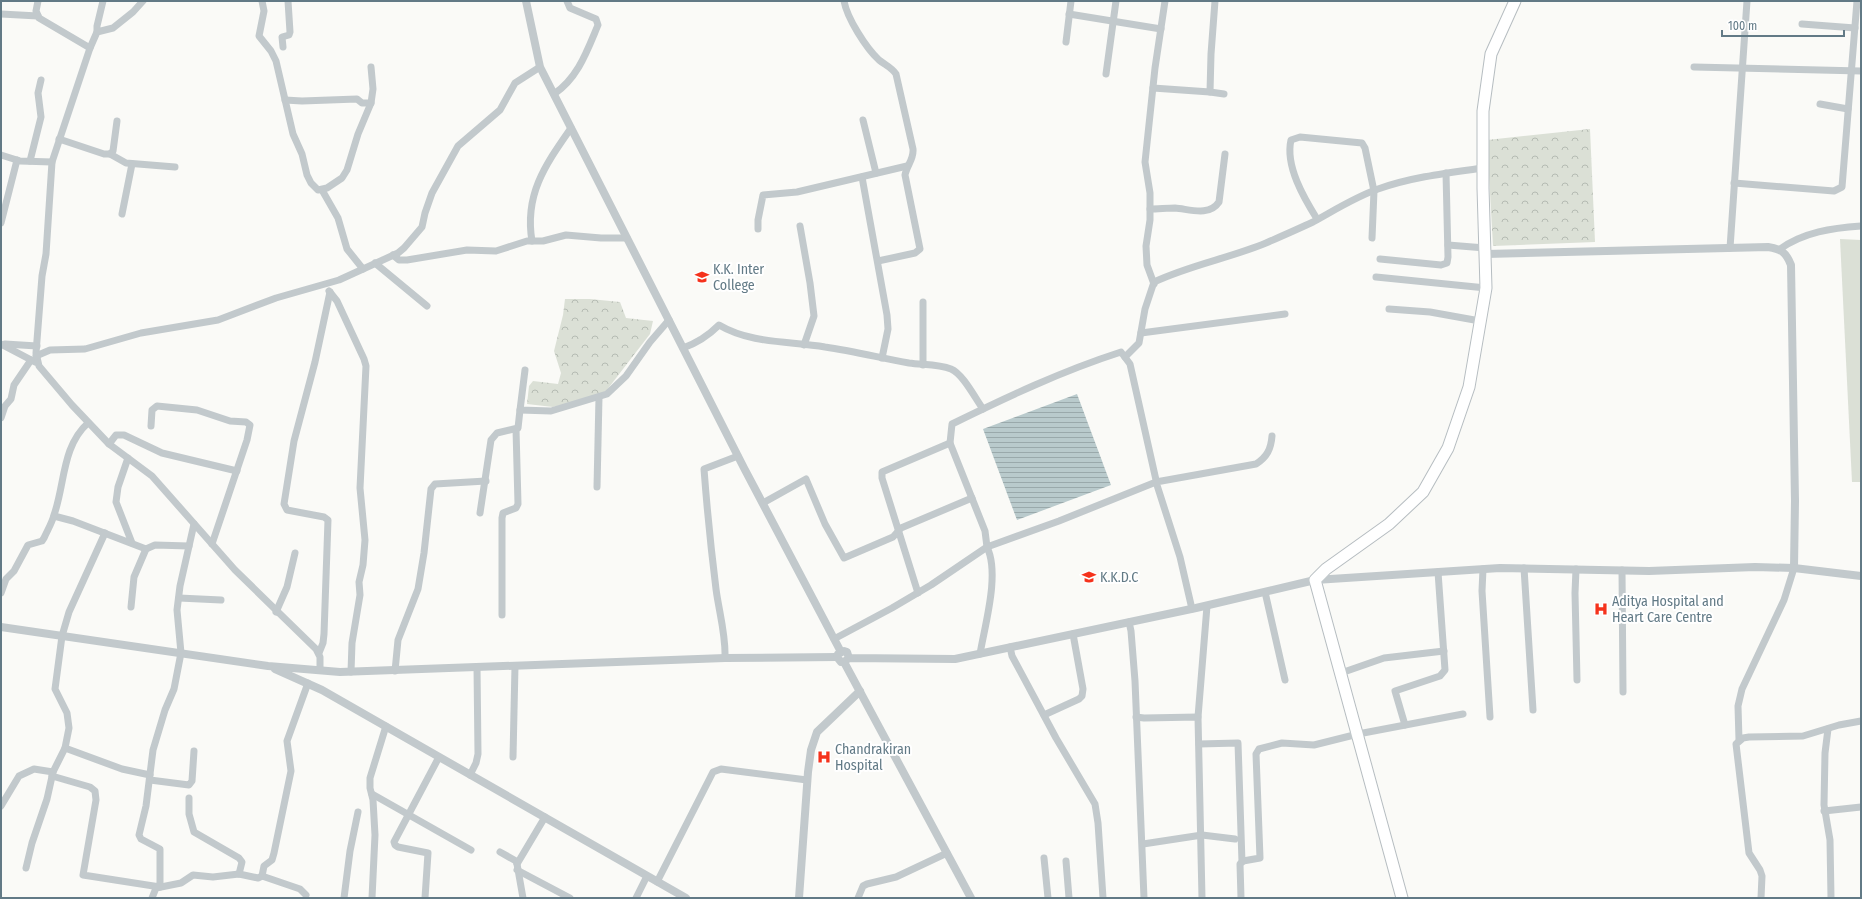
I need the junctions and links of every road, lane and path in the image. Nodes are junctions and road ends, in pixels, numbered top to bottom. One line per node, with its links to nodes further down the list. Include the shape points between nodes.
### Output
1 (38, 1): 18 (street)
2 (103, 1): 23 (street)
3 (143, 1): 23 (street, via 113,28)
4 (262, 1): 39 (street, via 264,14 259,36 276,61)
5 (288, 1): 25 (street, via 290,33 282,37)
6 (526, 1): 28 (street)
7 (567, 1): 37 (street, via 570,8 596,19 598,25 582,62 564,87)
8 (844, 1): 54 (street, via 851,21 859,33 878,59 896,74 913,149 913,156)
9 (1071, 1): 17 (street)
10 (1116, 1): 19 (street)
11 (1165, 1): 22 (street)
12 (1215, 1): 36 (street, via 1210,54)
13 (1515, 1): 56 (main road, via 1491,54 1483,111)
14 (1747, 1): 30 (street)
15 (1857, 1): 21 (street)
16 (1, 14): 18 (street)
17 (1070, 14): 19 (street); 24 (street)
18 (38, 16): 26 (street)
19 (1114, 22): 22 (street); 33 (street)
20 (1802, 24): 21 (street)
21 (1855, 28): 31 (street)
22 (1161, 29): 35 (street)
23 (98, 32): 26 (street)
24 (1066, 42)
25 (283, 47)
26 (90, 48): 46 (street)
27 (372, 67): 40 (street)
28 (540, 67): 37 (street); 77 (street, via 515,83 500,110 459,144 432,193 422,227 404,248)
29 (1694, 67): 30 (street)
30 (1742, 67): 31 (street); 60 (street)
31 (1852, 71): 32 (street); 42 (street)
32 (1861, 71)
33 (1106, 74)
34 (41, 80): 51 (street, via 38,91 40,117)
35 (1153, 88): 36 (street); 63 (street, via 1145,162)
36 (1210, 92): 38 (street)
37 (554, 94): 45 (street)
38 (1224, 94)
39 (285, 100): 40 (street, via 357,99 362,103); 61 (street, via 292,134 302,154 307,175 314,186)
40 (371, 103): 61 (street, via 347,170 342,178)
41 (1820, 104): 42 (street)
42 (1848, 109): 60 (street, via 1843,184 1839,190)
43 (863, 120): 57 (street)
44 (117, 121): 47 (street, via 113,151)
45 (571, 128): 70 (street); 72 (street, via 549,161 533,196 529,218)
46 (59, 139): 47 (street); 52 (street)
47 (110, 154): 53 (street, via 120,161)
48 (1225, 154): 63 (street, via 1219,202 1215,206 1198,211 1176,208)
49 (1, 155): 50 (street)
50 (17, 160): 51 (street); 66 (street)
51 (30, 161): 52 (street)
52 (52, 162): 97 (street)
53 (132, 164): 55 (street); 64 (street)
54 (907, 166): 57 (street); 79 (street, via 906,180 920,249 915,253)
55 (175, 168)
56 (1483, 168): 58 (street); 76 (main road)
57 (876, 173): 59 (street)
58 (1446, 173): 62 (street, via 1428,175); 73 (street)
59 (862, 177): 69 (street, via 797,192 764,195); 79 (street)
60 (1734, 183): 74 (street)
61 (322, 190): 81 (street, via 338,218 347,249)
62 (1374, 191): 65 (street); 65 (street, via 1362,143 1292,138 1292,166); 71 (street)
63 (1150, 209): 83 (street, via 1146,265)
64 (122, 214)
65 (1317, 219): 83 (street, via 1265,243 1174,273)
66 (1, 223)
67 (800, 226): 95 (street, via 814,316)
68 (1861, 226): 75 (street, via 1802,236)
69 (758, 229)
70 (627, 238): 72 (street, via 573,235); 91 (street)
71 (1372, 238)
72 (532, 241): 77 (street, via 496,251 464,250 411,260 399,260)
73 (1448, 245): 76 (street); 78 (street, via 1448,261 1445,265)
74 (1730, 248): 75 (street); 76 (street)
75 (1780, 249): 132 (street, via 1791,264)
76 (1486, 251): 85 (main road)
77 (393, 255): 80 (street)
78 (1380, 259)
79 (878, 261): 98 (street, via 888,322)
80 (375, 263): 81 (street); 88 (street)
81 (364, 269): 84 (street)
82 (1376, 277): 85 (street)
83 (1154, 284): 93 (street, via 1145,309)
84 (323, 285): 86 (street); 97 (street, via 276,298 206,323 141,333 85,349 50,350)
85 (1486, 288): 92 (main road)
86 (330, 292): 157 (street, via 294,441 284,504 287,510 328,520 324,634); 166 (street, via 340,306 366,366 360,488 365,540 352,643)
87 (923, 302): 100 (street)
88 (427, 306)
89 (1390, 309): 92 (street, via 1430,312)
90 (1285, 314): 93 (street)
91 (669, 320): 96 (street); 102 (street, via 626,376 610,392)
92 (1480, 321): 138 (main road, via 1470,387 1448,448 1423,492 1389,524 1326,569)
93 (1141, 333): 99 (street, via 1139,344)
94 (1, 344): 97 (street); 97 (street)
95 (804, 345): 96 (street, via 750,338 719,325 706,337); 98 (street, via 823,346)
96 (683, 348): 112 (street)
97 (36, 356): 105 (street, via 14,385 11,399 5,406); 106 (street, via 41,370)
98 (882, 358): 100 (street)
99 (1125, 358): 103 (street, via 1121,352 1086,364); 116 (street, via 1130,364)
100 (923, 365): 103 (street, via 951,369 960,375)
101 (525, 370): 104 (street)
102 (599, 397): 104 (street, via 550,411); 117 (street)
103 (983, 409): 110 (street, via 952,424)
104 (520, 410): 108 (street, via 519,426)
105 (1, 418)
106 (88, 423): 111 (street); 121 (street, via 76,436 70,450)
107 (151, 426): 114 (street, via 152,410 157,406 197,410 230,421 248,423 250,430)
108 (516, 429): 115 (street, via 500,432 492,437); 148 (street, via 518,504 516,508 503,513 502,518)
109 (1272, 436): 116 (street, via 1267,455 1256,464)
110 (950, 443): 118 (street); 123 (street, via 882,472)
111 (109, 444): 113 (street); 114 (street, via 120,434 156,451)
112 (738, 456): 119 (street); 160 (street, via 704,469)
113 (128, 458): 122 (street, via 152,476); 125 (street, via 118,487 116,502)
114 (237, 471): 126 (street)
115 (486, 481): 120 (street); 165 (street, via 435,484 431,488 418,589 398,640)
116 (1156, 482): 128 (street); 146 (street, via 1180,557)
117 (597, 487)
118 (972, 498): 123 (street); 128 (street, via 985,531)
119 (763, 503): 123 (street, via 806,479 825,524 844,558 892,537); 153 (street)
120 (480, 513)
121 (54, 516): 124 (street); 141 (street, via 42,541 32,542 26,548 14,572 6,579)
122 (194, 524): 126 (street); 127 (street)
123 (899, 530): 139 (street)
124 (105, 533): 125 (street); 152 (street, via 69,612)
125 (132, 543): 129 (street)
126 (212, 544): 147 (street)
127 (189, 546): 129 (street, via 155,545); 142 (street)
128 (987, 547): 139 (street); 158 (street, via 992,576)
129 (146, 548): 145 (street, via 134,577)
130 (295, 553): 147 (street, via 287,587)
131 (1524, 568): 133 (street); 134 (street); 173 (street)
132 (1794, 568): 135 (street); 137 (street); 184 (street, via 1788,590 1740,693 1737,711)
133 (1483, 569): 136 (street); 178 (street, via 1482,591)
134 (1576, 570): 135 (street); 169 (street)
135 (1622, 570): 172 (street)
136 (1438, 572): 138 (street); 155 (street)
137 (1861, 576)
138 (1315, 580): 140 (street); 167 (main road)
139 (918, 592): 153 (street)
140 (1266, 592): 144 (street); 168 (street)
141 (1, 593)
142 (179, 598): 143 (street); 156 (street, via 177,610)
143 (221, 600)
144 (1207, 606): 146 (street); 177 (street)
145 (131, 607)
146 (1192, 609): 149 (street)
147 (276, 612): 157 (street)
148 (502, 615)
149 (1129, 622): 151 (street); 176 (street)
150 (1, 627): 152 (street)
151 (1073, 634): 154 (street); 175 (street, via 1082,696)
152 (62, 636): 156 (street); 186 (street, via 55,684 56,695 69,720)
153 (834, 639): 159 (street)
154 (1010, 647): 158 (street); 175 (street, via 1012,656)
155 (1444, 651): 167 (street, via 1384,658); 180 (street, via 1445,673 1395,691)
156 (181, 653): 161 (street); 192 (street, via 174,689 153,750)
157 (319, 653): 164 (street)
158 (980, 654): 159 (street, via 955,660)
159 (843, 657): 160 (street); 171 (street)
160 (725, 658): 162 (street)
161 (268, 666): 164 (street); 170 (street)
162 (515, 666): 163 (street); 188 (street)
163 (477, 668): 165 (street); 191 (street, via 478,754)
164 (320, 670): 166 (street)
165 (395, 671): 166 (street)
166 (351, 672)
167 (1340, 673): 183 (main road)
168 (1285, 680)
169 (1577, 680)
170 (308, 683): 181 (street); 214 (street, via 287,741 291,771 274,853 272,860 264,866)
171 (860, 691): 193 (street, via 817,732 811,750); 207 (street)
172 (1623, 692)
173 (1533, 710)
174 (1463, 714): 180 (street)
175 (1044, 715): 232 (street, via 1095,804)
176 (1136, 717): 177 (street); 204 (street)
177 (1198, 717): 185 (street)
178 (1490, 717)
179 (1861, 721): 182 (street)
180 (1405, 725): 183 (street)
181 (386, 726): 189 (street); 194 (street, via 371,773)
182 (1828, 729): 184 (street, via 1803,736 1748,737); 198 (street, via 1824,763)
183 (1358, 734): 210 (street, via 1314,745 1282,743 1259,749 1256,754 1260,858); 236 (main road)
184 (1739, 740): 237 (street, via 1736,750 1747,844 1762,876)
185 (1199, 744): 202 (street); 210 (street, via 1238,743)
186 (65, 748): 190 (street); 192 (street)
187 (194, 751): 192 (street, via 192,781 189,784)
188 (513, 756)
189 (439, 757): 191 (street); 200 (street)
190 (53, 774): 196 (street, via 34,769 19,776); 212 (street, via 48,799); 217 (street, via 95,791 96,800 83,875)
191 (470, 775): 201 (street)
192 (150, 777): 217 (street, via 140,836 160,849)
193 (807, 780): 216 (street, via 721,769 713,772); 227 (street)
194 (372, 794): 200 (street); 221 (street)
195 (189, 798): 213 (street, via 189,814 194,832 240,858 242,862)
196 (1, 806)
197 (1861, 807): 198 (street)
198 (1824, 810): 238 (street, via 1830,840)
199 (358, 812): 220 (street)
200 (408, 814): 205 (street); 222 (street, via 394,842 398,847 428,853)
201 (545, 817): 211 (street); 215 (street)
202 (1202, 835): 203 (street); 204 (street); 234 (street)
203 (1235, 839)
204 (1143, 844): 233 (street)
205 (471, 850)
206 (500, 852): 211 (street, via 516,861)
207 (947, 852): 228 (street, via 896,877 863,886); 229 (street)
208 (1044, 858): 230 (street)
209 (1066, 861): 231 (street)
210 (1242, 862): 235 (street)
211 (517, 867): 223 (street); 224 (street)
212 (26, 868)
213 (239, 874): 214 (street, via 256,878); 217 (street, via 213,877 193,875 181,883)
214 (262, 876): 218 (street, via 300,889)
215 (647, 876): 216 (street); 225 (street)
216 (657, 882): 226 (street)
217 (160, 887): 219 (street, via 156,888)
218 (306, 895)
219 (152, 898)
220 (344, 898)
221 (372, 898)
222 (425, 898)
223 (523, 898)
224 (570, 898)
225 (636, 898)
226 (686, 898)
227 (799, 898)
228 (858, 898)
229 (971, 898)
230 (1048, 898)
231 (1069, 898)
232 (1103, 898)
233 (1144, 898)
234 (1202, 898)
235 (1241, 898)
236 (1402, 898)
237 (1761, 898)
238 (1831, 898)

